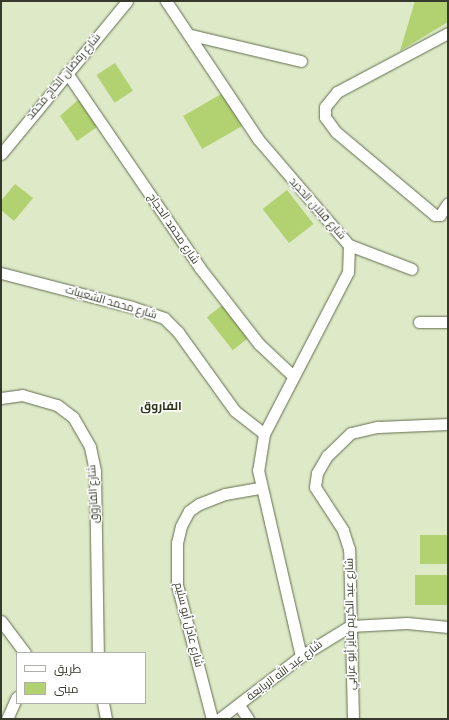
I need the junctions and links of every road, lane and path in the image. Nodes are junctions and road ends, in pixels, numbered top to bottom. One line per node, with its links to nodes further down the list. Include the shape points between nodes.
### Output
1 (127, 1): 6 (street, شارع رمضان الحاج محمد)
2 (166, 1): 4 (street, شارع قبلان الحديد)
3 (448, 33): 8 (street, via 337,92 325,107 325,117 336,132 435,215 440,215)
4 (191, 35): 5 (street); 9 (street, شارع قبلان الحديد, via 275,162)
5 (301, 61)
6 (67, 73): 7 (street, شارع رمضان الحاج محمد); 14 (street, شارع محمد الحجاج, via 200,268 259,344)
7 (1, 153)
8 (448, 203)
9 (349, 245): 10 (street); 14 (street, شارع قبلان الحديد, via 348,272)
10 (412, 269)
11 (1, 273): 17 (street, شارع محمد الشعيبات, via 132,307 164,318 178,332 235,411)
12 (419, 322): 13 (street)
13 (448, 322)
14 (292, 375): 17 (street, شارع قبلان الحديد)
15 (1, 398): 23 (street, شارع الفاروق, via 22,395 57,405 72,417 90,447 95,471)
16 (448, 424): 20 (street, شارع عبد الكريم فايز أبو عرابي, via 362,429 338,443 317,473 315,487 343,530 349,549)
17 (264, 434): 18 (street, via 258,470)
18 (260, 488): 24 (street); 30 (street, شارع عادل أبو سليم, via 224,494 199,504 186,516 177,543 178,585)
19 (1, 621): 22 (street)
20 (350, 626): 21 (street, شارع عبد الله الربايعة, via 407,623); 24 (street, شارع عبد الله الربايعة); 33 (street, شارع عبد الكريم فايز أبو عرابي)
21 (448, 627)
22 (24, 652)
23 (98, 652)
24 (301, 656): 27 (street, شارع عبد الله الربايعة)
25 (16, 699): 28 (street)
26 (103, 704): 29 (street)
27 (239, 706): 31 (street, شارع عبد الله الربايعة); 32 (street)
28 (7, 719)
29 (106, 719)
30 (212, 719)
31 (219, 719)
32 (248, 719)
33 (353, 719)

